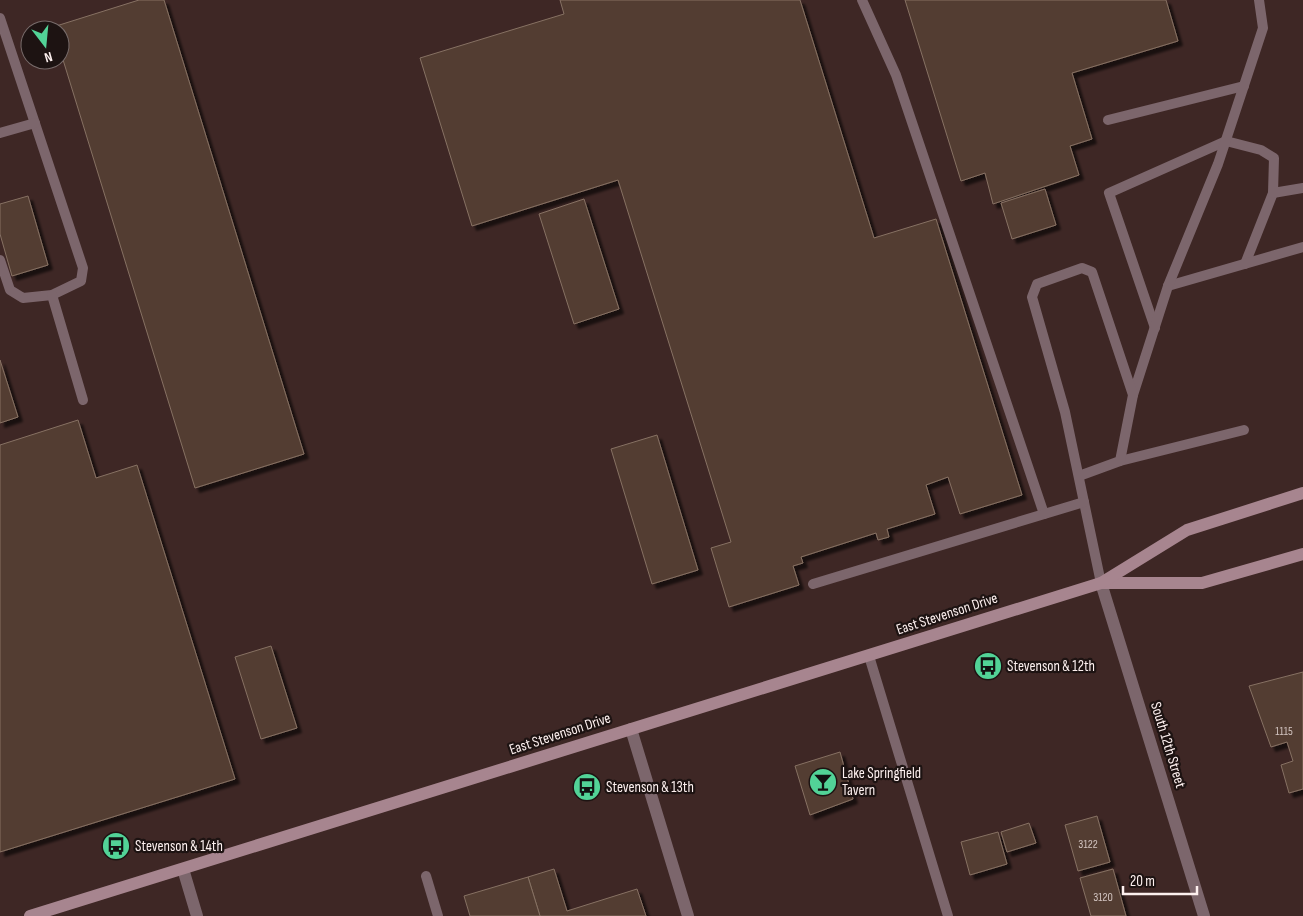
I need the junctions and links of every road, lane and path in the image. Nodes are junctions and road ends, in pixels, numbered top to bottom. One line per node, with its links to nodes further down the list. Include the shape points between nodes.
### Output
1 (862, 0): 24 (lane, via 896,75)
2 (1259, 0): 4 (lane, via 1263,28)
3 (0, 18): 6 (lane)
4 (1244, 86): 5 (lane); 8 (lane)
5 (1108, 120)
6 (35, 123): 7 (lane); 15 (lane, via 83,268 81,281)
7 (0, 133)
8 (1226, 142): 10 (lane, via 1261,150 1274,158); 14 (lane); 16 (lane, via 1109,193)
9 (1303, 188): 10 (lane)
10 (1273, 193): 13 (lane)
11 (1303, 247): 13 (lane)
12 (0, 260): 15 (lane, via 10,290 23,298)
13 (1245, 264): 14 (lane)
14 (1168, 286): 16 (lane)
15 (52, 295): 18 (lane)
16 (1155, 328): 17 (lane)
17 (1133, 395): 20 (lane); 21 (lane, via 1092,272 1082,268 1037,284 1032,297 1065,412)
18 (83, 400)
19 (1244, 430): 20 (lane)
20 (1120, 461): 21 (lane)
21 (1079, 476): 23 (lane)
22 (1303, 493): 26 (main road, East Stevenson Drive, via 1187,530)
23 (1084, 502): 24 (lane); 26 (lane)
24 (1044, 514): 27 (lane)
25 (1303, 554): 26 (main road, East Stevenson Drive, via 1202,583)
26 (1100, 583): 28 (main road, East Stevenson Drive); 37 (street, South 12th Street)
27 (813, 584)
28 (868, 656): 29 (main road, East Stevenson Drive); 36 (lane)
29 (631, 729): 30 (main road, East Stevenson Drive); 35 (street)
30 (183, 869): 32 (main road, East Stevenson Drive); 33 (street)
31 (426, 876): 34 (lane)
32 (30, 916)
33 (197, 916)
34 (438, 916)
35 (688, 916)
36 (948, 916)
37 (1204, 916)

